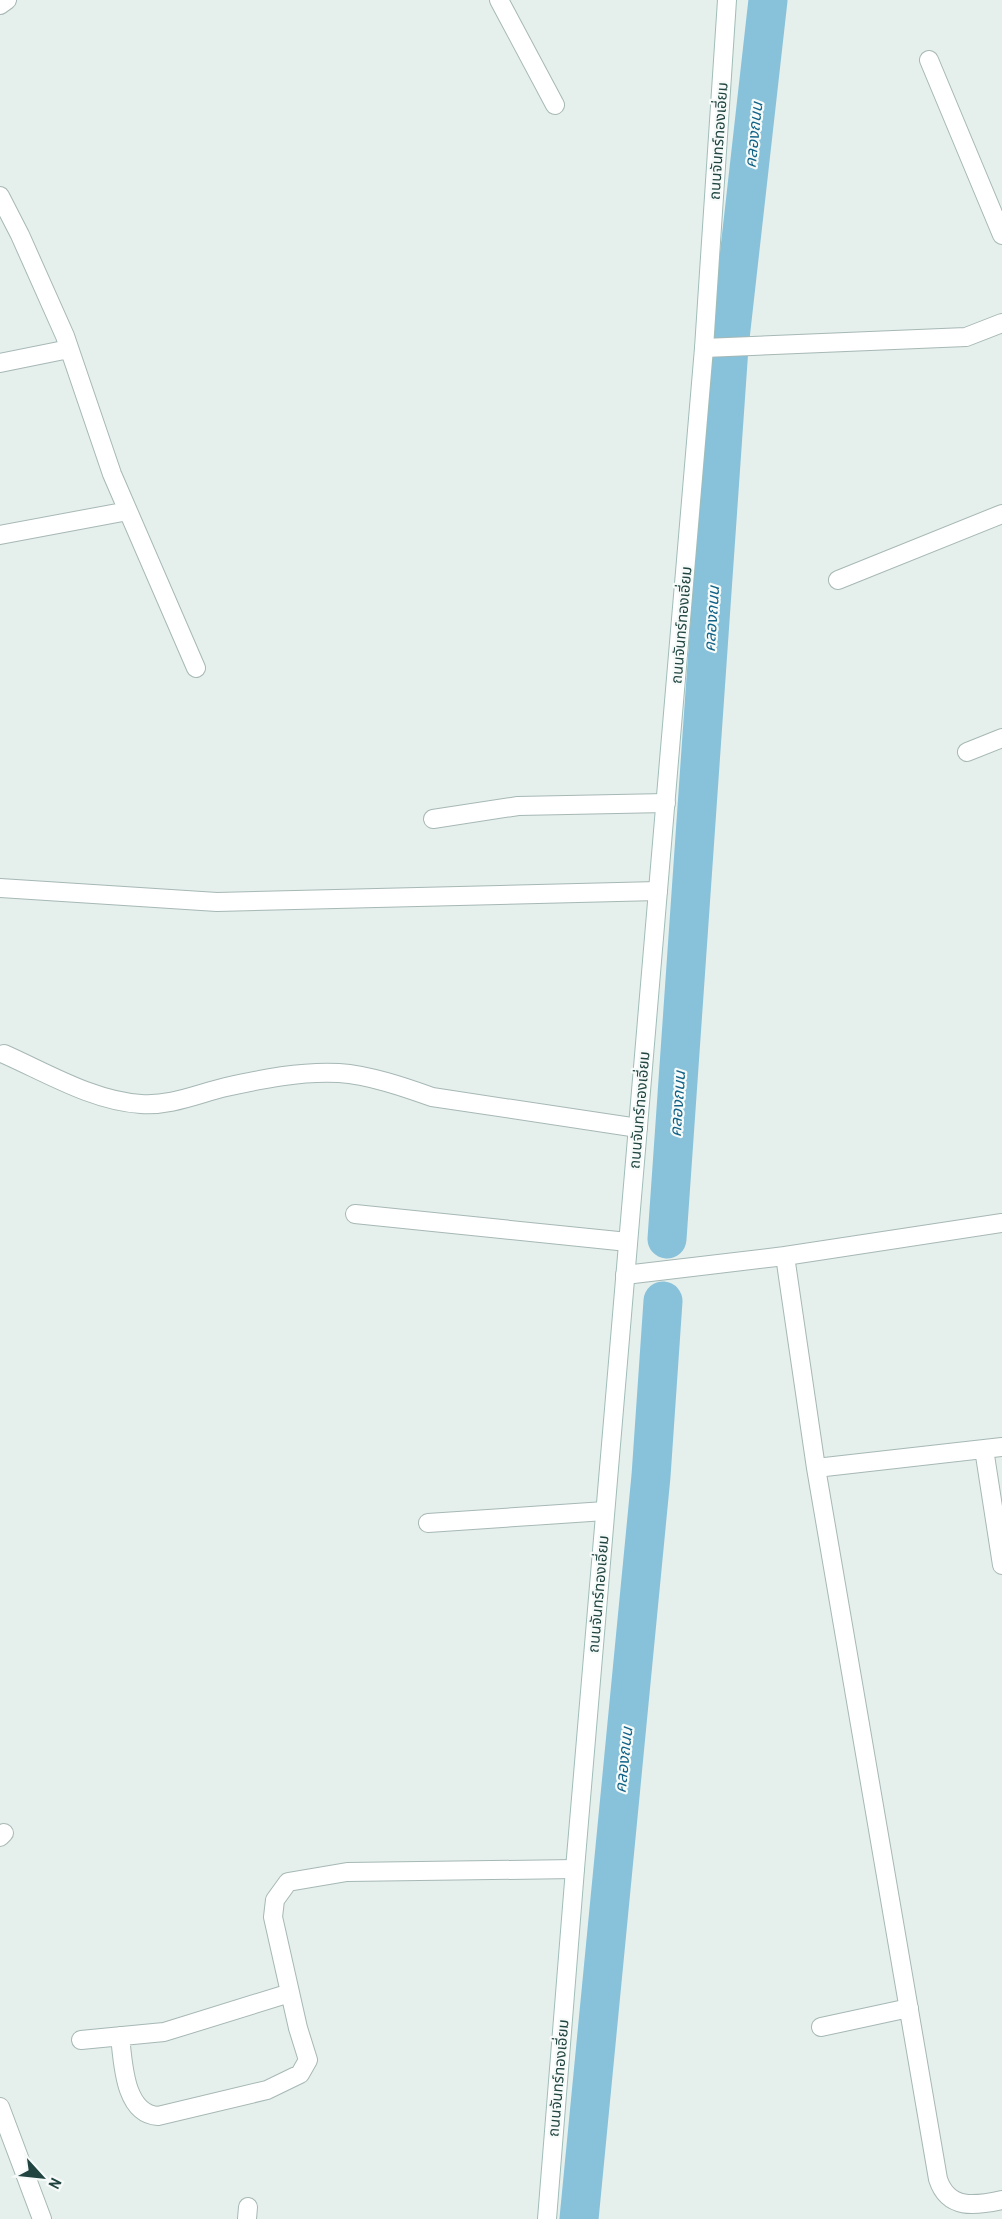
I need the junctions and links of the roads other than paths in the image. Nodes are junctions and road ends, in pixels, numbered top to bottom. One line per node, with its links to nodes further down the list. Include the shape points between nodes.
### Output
1 (7, 0): 4 (street)
2 (499, 0): 6 (street)
3 (727, 0): 10 (street, ถนนจันทร์ทองเอี่ยม)
4 (0, 5)
5 (929, 60): 8 (street)
6 (555, 105)
7 (0, 196): 11 (street)
8 (1002, 235)
9 (1002, 323): 10 (street, via 966,337)
10 (704, 348): 20 (street, ถนนจันทร์ทองเอี่ยม)
11 (69, 349): 12 (street); 13 (street)
12 (0, 363)
13 (128, 511): 15 (street); 17 (street)
14 (1002, 514): 16 (street)
15 (0, 535)
16 (838, 580)
17 (196, 668)
18 (1002, 738): 19 (street)
19 (968, 752)
20 (666, 803): 21 (street, via 519,806); 23 (street, ถนนจันทร์ทองเอี่ยม)
21 (433, 819)
22 (0, 888): 23 (street, via 217,902)
23 (658, 891): 25 (street, ถนนจันทร์ทองเอี่ยม)
24 (4, 1054): 25 (street, via 86,1091 142,1104 172,1102 224,1087 298,1074 340,1073 432,1096)
25 (638, 1128): 28 (street, ถนนจันทร์ทองเอี่ยม)
26 (355, 1214): 28 (street)
27 (1002, 1223): 29 (street)
28 (628, 1242): 30 (street, ถนนจันทร์ทองเอี่ยม)
29 (784, 1256): 30 (street); 32 (street)
30 (626, 1275): 33 (street, ถนนจันทร์ทองเอี่ยม)
31 (993, 1448): 32 (street); 35 (street)
32 (816, 1468): 38 (street)
33 (605, 1511): 34 (street); 36 (street, ถนนจันทร์ทองเอี่ยม)
34 (428, 1523)
35 (1002, 1565)
36 (575, 1869): 37 (street, via 347,1872 288,1882 275,1900 273,1917); 45 (street, ถนนจันทร์ทองเอี่ยม)
37 (290, 1993): 40 (street, via 164,2032); 40 (street, via 308,2060 300,2074 267,2090 158,2116 147,2115 136,2105 124,2076)
38 (909, 2008): 39 (street); 43 (street, via 942,2192 965,2204)
39 (821, 2027)
40 (120, 2036): 41 (street)
41 (81, 2040)
42 (0, 2107): 44 (street)
43 (1002, 2200)
44 (42, 2219)
45 (547, 2219)

